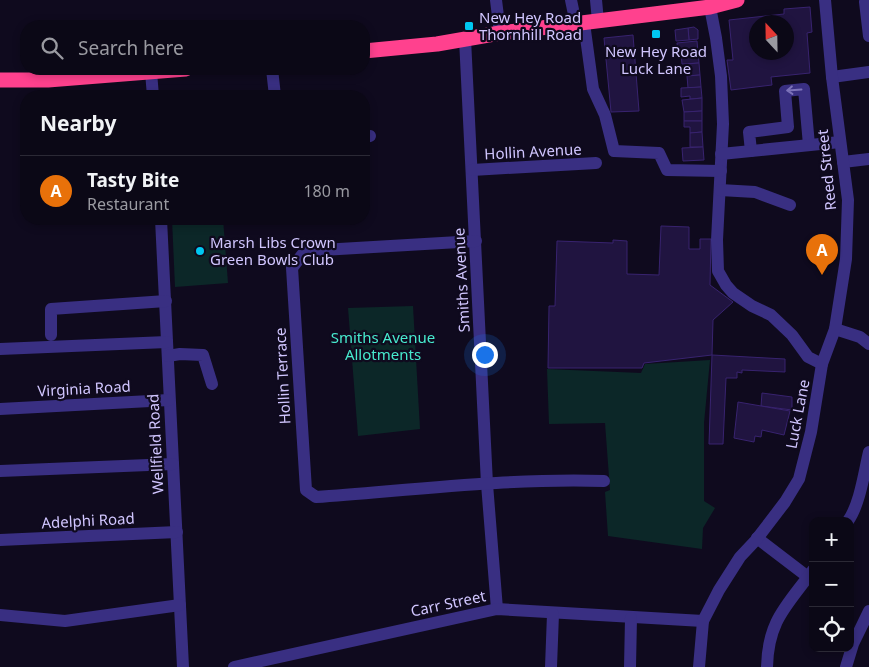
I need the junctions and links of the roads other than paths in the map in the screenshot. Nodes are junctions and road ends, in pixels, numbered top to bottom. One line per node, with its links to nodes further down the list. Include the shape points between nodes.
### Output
1 (496, 0): 9 (street)
2 (571, 0): 8 (street)
3 (596, 0): 8 (street)
4 (737, 0): 7 (highway)
5 (824, 0): 17 (street, Reed Street)
6 (868, 0): 10 (street, via 865,2)
7 (710, 7): 8 (highway); 26 (street, Luck Lane, via 721,76)
8 (586, 23): 9 (highway); 31 (street, via 593,89 605,115 614,151 659,153 667,170)
9 (500, 33): 11 (highway)
10 (869, 36)
11 (465, 39): 12 (highway); 30 (street, Smiths Avenue)
12 (370, 50)
13 (869, 72): 17 (street)
14 (113, 75): 18 (highway)
15 (152, 75): 19 (street)
16 (273, 75): 20 (street)
17 (832, 77): 23 (street, Reed Street)
18 (0, 80)
19 (153, 90)
20 (274, 90)
21 (807, 126): 22 (street); 22 (street, one-way to 22, via 804,89 785,91); 24 (street)
22 (788, 128): 25 (street, via 749,132)
23 (840, 142): 24 (street); 28 (street, Reed Street)
24 (809, 145): 25 (street)
25 (750, 151): 26 (street)
26 (721, 154): 31 (street, Luck Lane)
27 (869, 159): 28 (street)
28 (843, 162): 37 (street, Reed Street, via 848,200 846,259)
29 (596, 163): 30 (street, Hollin Avenue)
30 (472, 170): 35 (street, Smiths Avenue)
31 (720, 171): 32 (street, Luck Lane)
32 (720, 190): 33 (street, via 755,192); 43 (street, Luck Lane, via 715,207 718,271 726,286 752,306 771,315 792,335 808,357)
33 (790, 205)
34 (161, 225): 36 (street, Wellfield Road)
35 (476, 241): 51 (street, Smiths Avenue); 51 (street, Hollin Terrace, via 305,251 292,268 306,490 316,497)
36 (166, 301): 38 (street, via 50,310); 39 (street, Wellfield Road)
37 (835, 329): 40 (street, via 860,337); 43 (street, Reed Street)
38 (51, 335)
39 (167, 342): 41 (street); 42 (street, Wellfield Road)
40 (869, 344)
41 (0, 349)
42 (168, 356): 44 (street, via 204,355); 45 (street, Wellfield Road)
43 (822, 364): 54 (street, Luck Lane, via 811,432 799,479)
44 (212, 384)
45 (169, 400): 46 (street, Virginia Road); 48 (street, Wellfield Road)
46 (0, 409)
47 (869, 452): 52 (street)
48 (173, 464): 49 (street); 53 (street, Wellfield Road)
49 (0, 472)
50 (604, 481): 51 (street)
51 (487, 484): 59 (street, Smiths Avenue)
52 (851, 517)
53 (177, 532): 55 (street, Adelphi Road); 58 (street, Wellfield Road)
54 (758, 538): 56 (street); 64 (street, Luck Lane, via 729,573)
55 (0, 540)
56 (809, 573)
57 (809, 575): 70 (street, via 778,617 770,634)
58 (180, 605): 62 (street, via 65,621); 65 (street, Wellfield Road)
59 (497, 609): 61 (street, Carr Street); 66 (street, Carr Street)
60 (869, 611): 71 (street)
61 (553, 614): 63 (street, Carr Street); 67 (street)
62 (0, 615)
63 (630, 618): 64 (street, Carr Street); 68 (street)
64 (703, 621): 69 (street, Luck Lane)
65 (183, 667)
66 (234, 667)
67 (551, 667)
68 (630, 667)
69 (699, 667)
70 (767, 667)
71 (846, 667)

